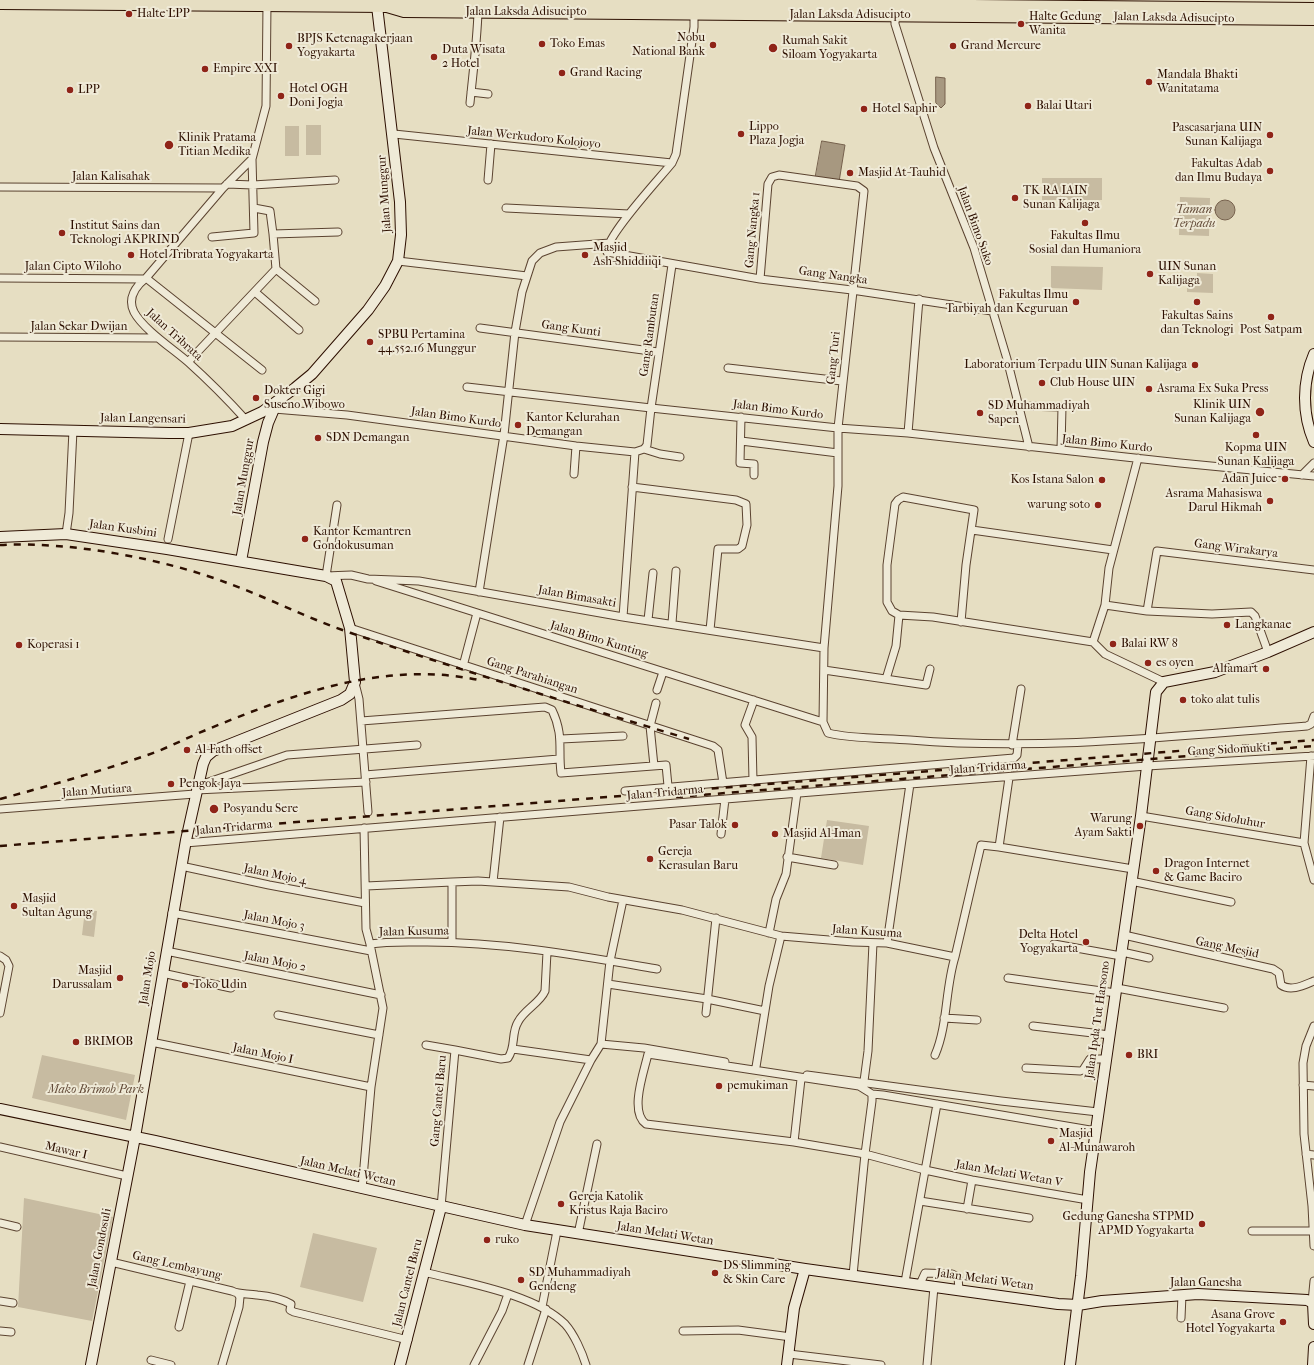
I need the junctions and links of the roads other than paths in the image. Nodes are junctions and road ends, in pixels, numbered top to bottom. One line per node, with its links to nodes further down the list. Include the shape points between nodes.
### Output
1 (453, 1): 8 (main road, Jalan Laksda Adisucipto); 11 (main road, Jalan Laksda Adisucipto)
2 (586, 1): 10 (main road, Jalan Laksda Adisucipto); 11 (main road, Jalan Laksda Adisucipto)
3 (0, 2): 4 (main road, Jalan Laksda Adisucipto)
4 (18, 2): 5 (main road, Jalan Laksda Adisucipto)
5 (132, 2): 7 (main road, Jalan Laksda Adisucipto)
6 (345, 2): 7 (main road, Jalan Laksda Adisucipto, via 326,7); 8 (main road, Jalan Laksda Adisucipto, via 364,6)
7 (267, 3): 22 (street, via 266,106)
8 (391, 3): 14 (main road, Jalan Laksda Adisucipto, via 400,11); 20 (street, Jalan Munggur)
9 (959, 3): 12 (main road, Jalan Laksda Adisucipto); 15 (main road, Jalan Laksda Adisucipto)
10 (692, 6): 11 (main road, Jalan Laksda Adisucipto); 12 (main road, Jalan Laksda Adisucipto); 23 (street, via 694,27 676,154)
11 (543, 7): 14 (main road, Jalan Laksda Adisucipto)
12 (890, 7): 15 (main road, Jalan Laksda Adisucipto); 48 (street, Jalan Bimo Suko, via 934,148 969,236)
13 (1314, 9): 15 (main road, Jalan Laksda Adisucipto)
14 (478, 12): 17 (street)
15 (1142, 13): 16 (main road, Jalan Laksda Adisucipto)
16 (1314, 19)
17 (471, 92): 18 (street); 19 (street)
18 (488, 94)
19 (470, 103)
20 (394, 134): 21 (street, Jalan Werkudoro Kolojoyo); 37 (street, Jalan Munggur, via 400,202 401,235)
21 (491, 144): 23 (street, Jalan Werkudoro Kolojoyo); 25 (street)
22 (252, 159): 27 (street); 28 (street, Jalan Tribrata)
23 (672, 163): 32 (street)
24 (335, 180): 27 (street, Jalan Kalisahak)
25 (488, 180)
26 (768, 184): 43 (street, Gang Nangka 1); 44 (street, Gang Turi, via 772,177 779,176 857,186 864,191)
27 (254, 185): 28 (street, Jalan Kalisahak); 30 (street)
28 (225, 186): 29 (street, Jalan Kalisahak); 42 (street, Jalan Tribrata)
29 (0, 188)
30 (254, 208): 34 (street, via 270,211); 35 (street, via 253,234)
31 (506, 208): 32 (street)
32 (629, 214): 36 (street)
33 (338, 232): 34 (street)
34 (273, 234): 39 (street)
35 (212, 237)
36 (610, 243): 38 (street, Gang Nangka, via 607,249 611,254); 40 (street, via 556,248 540,253 532,261)
37 (398, 260): 40 (street); 63 (street, Jalan Munggur, via 385,286 368,310 312,374)
38 (672, 265): 43 (street, Gang Nangka); 55 (street, Gang Rambutan)
39 (276, 269): 45 (street); 47 (street)
40 (527, 276): 51 (street)
41 (0, 278): 42 (street, Jalan Cipto Wiloho)
42 (146, 278): 52 (street); 54 (street, Jalan Tribrata, via 136,287 132,296 132,306 138,318)
43 (760, 278): 44 (street, Gang Nangka)
44 (852, 290): 46 (street, Gang Nangka); 60 (street, Gang Turi)
45 (255, 292): 50 (street); 52 (street)
46 (919, 299): 48 (street, Gang Nangka); 72 (street)
47 (315, 301)
48 (992, 311): 64 (street, Jalan Bimo Suko)
49 (480, 328): 51 (street, Gang Kunti)
50 (299, 330)
51 (515, 332): 55 (street, Gang Kunti); 62 (street)
52 (215, 334): 57 (street); 59 (street)
53 (0, 337): 54 (street, Jalan Sekar Dwijan)
54 (158, 338): 57 (street, Jalan Tribrata)
55 (658, 352): 65 (street, Gang Rambutan)
56 (1314, 354): 75 (street, via 1304,396)
57 (188, 362): 67 (street, Jalan Tribrata)
58 (728, 368): 60 (street)
59 (262, 370)
60 (842, 381): 68 (street, Gang Turi)
61 (467, 387): 62 (street, Jalan Bimo Kurdo)
62 (509, 392): 65 (street, Jalan Bimo Kurdo); 73 (street)
63 (276, 405): 67 (street, Jalan Langensari); 73 (street, Jalan Bimo Kurdo); 96 (street, Jalan Munggur, via 263,442)
64 (1019, 406): 77 (street, Jalan Bimo Suko); 79 (street, via 1062,407)
65 (651, 408): 66 (street, Jalan Bimo Kurdo); 78 (street, via 647,445)
66 (741, 417): 68 (street, Jalan Bimo Kurdo); 74 (street)
67 (246, 420): 71 (street, Jalan Langensari, via 232,426)
68 (838, 428): 72 (street, Jalan Bimo Kurdo); 81 (street, Jalan Bimo Kurdo)
69 (0, 429): 70 (street, Jalan Langensari)
70 (73, 430): 71 (street, Jalan Langensari); 92 (street)
71 (189, 433): 94 (street)
72 (908, 433): 77 (street, Jalan Bimo Kurdo)
73 (504, 435): 76 (street, Jalan Bimo Kurdo); 102 (street)
74 (741, 441): 81 (street); 86 (street, via 740,462 754,464)
75 (1314, 442)
76 (576, 446): 80 (street, Jalan Bimo Kurdo); 85 (street)
77 (1029, 447): 79 (street, Jalan Bimo Kurdo)
78 (644, 449): 80 (street, Jalan Bimo Kurdo); 82 (street)
79 (1061, 449): 83 (street, Jalan Bimo Kurdo)
80 (635, 452): 89 (street)
81 (838, 453): 115 (street, Jalan Bimo Kurdo, via 838,486)
82 (680, 457)
83 (1138, 458): 87 (street, Jalan Bimo Kurdo); 95 (street)
84 (1314, 463): 87 (street)
85 (574, 474)
86 (754, 475)
87 (1302, 475): 88 (street, Jalan Bimo Kurdo)
88 (1314, 476)
89 (632, 487): 107 (street); 112 (street, via 736,500 746,504 747,526 742,546 738,549 718,549)
90 (337, 505): 100 (street)
91 (972, 530): 95 (street); 106 (street, via 975,513 971,509 903,497 898,500 891,527 887,602 888,608); 109 (street)
92 (66, 534): 93 (street, Jalan Kusbini); 96 (street, Jalan Kusbini)
93 (0, 537)
94 (168, 539)
95 (1114, 550): 103 (street)
96 (241, 562): 100 (street)
97 (1314, 570): 104 (street, Gang Wirakarya, via 1160,551 1156,552)
98 (676, 571): 110 (street)
99 (653, 573): 108 (street)
100 (326, 576): 101 (street, Jalan Bimasakti, via 351,575); 111 (street, via 336,581)
101 (368, 579): 102 (street, Jalan Bimasakti, via 419,582); 105 (street, Jalan Bimo Kunting)
102 (479, 592): 107 (street, Jalan Bimasakti)
103 (1104, 605): 104 (street); 114 (street)
104 (1147, 611): 116 (street, via 1212,614 1251,612 1255,616)
105 (477, 613): 117 (street); 120 (street, Jalan Bimo Kunting)
106 (899, 615): 109 (street, via 933,616); 121 (street, via 896,646)
107 (624, 616): 108 (street, Jalan Bimasakti)
108 (648, 620): 110 (street, Jalan Bimasakti)
109 (961, 622): 114 (street)
110 (672, 623): 112 (street, Jalan Bimasakti)
111 (350, 628): 117 (street, Gang Parahiangan); 122 (street)
112 (710, 630): 115 (street, Jalan Bimasakti)
113 (1314, 632): 116 (street)
114 (1093, 642): 123 (street, via 1105,654)
115 (824, 648): 119 (street, Jalan Bimo Kurdo)
116 (1268, 652): 123 (street, via 1215,672)
117 (463, 666): 131 (street, Gang Parahiangan)
118 (930, 669): 121 (street, via 926,685)
119 (824, 670): 121 (street); 130 (street, Jalan Bimo Kurdo)
120 (663, 672): 125 (street); 126 (street, Jalan Bimo Kunting)
121 (886, 679)
122 (355, 682): 129 (street); 148 (street, via 350,694 341,700 213,751 206,757)
123 (1164, 682): 133 (street, Jalan Ipda Tut Harsono, via 1156,692)
124 (1021, 689): 136 (street)
125 (657, 690)
126 (754, 700): 130 (street, Jalan Bimo Kunting); 144 (street, via 745,725 752,737)
127 (656, 703): 131 (street)
128 (1314, 716): 133 (street, via 1310,725)
129 (361, 721): 134 (street, via 546,707 552,710); 137 (street)
130 (823, 722): 136 (street, via 827,732 831,734 962,745)
131 (650, 726): 140 (street); 145 (street, Gang Parahiangan, via 716,747)
132 (623, 736): 134 (street)
133 (1150, 738): 136 (street); 141 (street, Jalan Ipda Tut Harsono)
134 (561, 739): 139 (street)
135 (417, 745): 137 (street)
136 (1015, 745): 144 (street, via 1017,755 1014,758)
137 (363, 748): 142 (street); 148 (street, via 278,757)
138 (1313, 756): 141 (street, Gang Sidomukti); 154 (street)
139 (559, 759): 140 (street, via 563,774); 142 (street)
140 (654, 766): 147 (street, via 666,766)
141 (1147, 766): 143 (street, Jalan Tridarma); 155 (street, Jalan Ipda Tut Harsono)
142 (366, 778): 148 (street); 153 (street)
143 (1009, 778): 146 (street, Jalan Tridarma); 161 (street)
144 (753, 781): 145 (street)
145 (723, 783): 147 (street)
146 (910, 784): 150 (street, Jalan Tridarma); 181 (street)
147 (668, 786): 149 (street)
148 (196, 790): 152 (street, Jalan Mutiara); 159 (street, Jalan Mojo)
149 (625, 791)
150 (797, 793): 151 (street, Jalan Tridarma); 162 (street)
151 (725, 799): 156 (street, Jalan Tridarma); 158 (street)
152 (0, 809)
153 (368, 812)
154 (1310, 814): 160 (street)
155 (1141, 816): 160 (street, Gang Sidoluhur); 165 (street, Jalan Ipda Tut Harsono)
156 (500, 817): 157 (street, Jalan Tridarma); 169 (street)
157 (364, 828): 159 (street, Jalan Tridarma); 170 (street)
158 (721, 834)
159 (185, 843): 164 (street, Jalan Mojo)
160 (1304, 843): 166 (street)
161 (999, 847): 165 (street); 188 (street, via 983,845 979,848)
162 (787, 857): 163 (street); 176 (street, via 786,874 776,900)
163 (834, 865)
164 (181, 866): 173 (street, Jalan Mojo 4); 174 (street, Jalan Mojo)
165 (1133, 869): 167 (street, Jalan Ipda Tut Harsono)
166 (1314, 880)
167 (1131, 881): 172 (street); 177 (street, Jalan Ipda Tut Harsono)
168 (452, 882): 169 (street, Jalan Kusuma); 170 (street, Jalan Kusuma); 179 (street)
169 (493, 882): 171 (street, Jalan Kusuma, via 569,887)
170 (366, 886): 173 (street)
171 (623, 900): 175 (street, Jalan Kusuma); 190 (street)
172 (1231, 902)
173 (366, 903): 183 (street, via 366,929)
174 (172, 913): 183 (street, Jalan Mojo 3); 184 (street, Jalan Mojo)
175 (716, 918): 176 (street, Jalan Kusuma); 199 (street)
176 (770, 933): 178 (street, Jalan Kusuma)
177 (1124, 935): 186 (street, Jalan Ipda Tut Harsono); 194 (street, Gang Mesjid, via 1273,969 1279,973 1281,985 1286,988)
178 (781, 936): 180 (street, Jalan Kusuma); 201 (street)
179 (452, 942): 183 (street, Jalan Kusuma, via 382,942); 185 (street, Jalan Kusuma, via 530,948)
180 (873, 943): 181 (street, Jalan Kusuma); 222 (street, via 868,1051)
181 (887, 943): 188 (street, Jalan Kusuma)
182 (1054, 944): 186 (street)
183 (370, 947): 198 (street, Jalan Kusuma)
184 (166, 951): 192 (street, Jalan Mojo); 198 (street, Jalan Mojo 2)
185 (547, 952): 190 (street, Jalan Kusuma); 214 (street, via 545,991 517,1022 513,1034)
186 (1121, 954): 189 (street); 197 (street, Jalan Ipda Tut Harsono)
187 (0, 956): 202 (street, via 9,966)
188 (955, 957): 205 (street, via 949,979)
189 (1149, 958)
190 (610, 961): 191 (street, Jalan Kusuma); 195 (street)
191 (657, 969)
192 (162, 972): 196 (street); 211 (street, Jalan Mojo)
193 (1008, 978): 197 (street)
194 (1314, 981)
195 (608, 984): 199 (street); 212 (street)
196 (231, 988)
197 (1117, 990): 200 (street); 210 (street, Jalan Ipda Tut Harsono)
198 (381, 995): 209 (street, Jalan Kusuma, via 383,1008)
199 (707, 999): 201 (street); 203 (street)
200 (1224, 1008)
201 (765, 1011): 219 (street)
202 (0, 1013)
203 (706, 1013)
204 (278, 1015): 209 (street)
205 (944, 1018): 206 (street); 216 (street)
206 (977, 1020)
207 (1033, 1026): 210 (street)
208 (1314, 1026): 223 (street, via 1303,1057)
209 (379, 1035): 225 (street, Jalan Kusuma)
210 (1110, 1035): 217 (street, Jalan Ipda Tut Harsono)
211 (151, 1042): 225 (street, Jalan Mojo I); 231 (street, Jalan Mojo)
212 (601, 1044): 218 (street); 219 (street, via 644,1048)
213 (426, 1045): 215 (street)
214 (513, 1049): 215 (street, Gang Cantel Baru, via 506,1059); 218 (street)
215 (455, 1050): 244 (street, Gang Cantel Baru)
216 (935, 1055)
217 (1106, 1059): 220 (street, via 1090,1059 1081,1071); 229 (street, Jalan Ipda Tut Harsono)
218 (591, 1060): 248 (street, via 560,1122)
219 (756, 1067): 222 (street)
220 (1026, 1068)
221 (801, 1078): 226 (street, via 859,1086); 232 (street); 232 (street, Jalan Melati Wetan V, via 648,1054 638,1103 639,1117 646,1124)
222 (864, 1081): 229 (street)
223 (1303, 1085): 224 (street); 236 (street)
224 (1314, 1086)
225 (371, 1087): 241 (street, Jalan Kusuma)
226 (872, 1094): 227 (street); 235 (street)
227 (938, 1104): 230 (street); 238 (street)
228 (0, 1108): 231 (street, Jalan Melati Wetan)
229 (1098, 1112): 230 (street, Jalan Ipda Tut Harsono)
230 (1096, 1131): 242 (street, Jalan Ipda Tut Harsono)
231 (135, 1137): 239 (street, Jalan Gondosuli); 241 (street, Jalan Melati Wetan)
232 (794, 1142): 235 (street, Jalan Melati Wetan V)
233 (597, 1144): 253 (street)
234 (0, 1147): 239 (street, Mawar I)
235 (865, 1154): 238 (street, Jalan Melati Wetan V); 258 (street)
236 (1306, 1154): 237 (street); 252 (street)
237 (1314, 1155)
238 (925, 1170): 240 (street, Jalan Melati Wetan V); 243 (street)
239 (128, 1176): 255 (street, Jalan Gondosuli)
240 (972, 1180): 242 (street, Jalan Melati Wetan V); 245 (street)
241 (362, 1189): 244 (street, Jalan Melati Wetan)
242 (1088, 1200): 271 (street, Jalan Ipda Tut Harsono)
243 (920, 1202): 245 (street); 260 (street)
244 (441, 1207): 248 (street, Jalan Melati Wetan); 257 (street, Jalan Cantel Baru)
245 (967, 1209): 246 (street)
246 (1029, 1218)
247 (0, 1223): 249 (street)
248 (525, 1225): 250 (street, Jalan Melati Wetan)
249 (17, 1227)
250 (557, 1231): 253 (street, Jalan Melati Wetan); 272 (street)
251 (1252, 1231): 252 (street)
252 (1312, 1231): 254 (street)
253 (578, 1234): 256 (street, Jalan Melati Wetan)
254 (1314, 1246)
255 (111, 1262): 259 (street, Gang Lembayung); 284 (street, Jalan Gondosuli)
256 (805, 1269): 258 (street, Jalan Melati Wetan); 279 (street, via 794,1308)
257 (424, 1272): 266 (street); 280 (street, Jalan Cantel Baru)
258 (853, 1275): 260 (street, Jalan Melati Wetan)
259 (190, 1281): 265 (street, Gang Lembayung); 275 (street)
260 (905, 1282): 262 (street, Jalan Melati Wetan)
261 (1314, 1282): 269 (street)
262 (920, 1284): 263 (street, Jalan Melati Wetan); 264 (street, via 925,1273 952,1274 958,1277)
263 (934, 1286): 264 (street, Jalan Melati Wetan); 293 (street)
264 (959, 1290): 271 (street, Jalan Melati Wetan)
265 (238, 1294): 280 (street, Gang Lembayung, via 257,1294 282,1300 292,1304 292,1311 304,1315); 286 (street, via 240,1307)
266 (508, 1294): 272 (street); 288 (street)
267 (1182, 1295): 269 (street, Jalan Ganesha, via 1282,1298); 271 (street, Jalan Ganesha); 273 (street)
268 (0, 1301): 270 (street)
269 (1312, 1302): 274 (street)
270 (13, 1303)
271 (1078, 1305): 294 (street, Jalan Ipda Tut Harsono)
272 (544, 1308): 289 (street); 290 (street, via 570,1331)
273 (1181, 1318)
274 (1314, 1324)
275 (179, 1327)
276 (0, 1331): 278 (street)
277 (683, 1331): 279 (street, via 738,1330)
278 (11, 1332)
279 (791, 1337): 282 (street)
280 (408, 1340): 287 (street, Jalan Cantel Baru)
281 (1314, 1347): 295 (street)
282 (789, 1354): 291 (street); 292 (street)
283 (151, 1360): 285 (street)
284 (91, 1365)
285 (171, 1365)
286 (222, 1365)
287 (400, 1365)
288 (474, 1365)
289 (528, 1365)
290 (586, 1365)
291 (788, 1365)
292 (881, 1365)
293 (927, 1365)
294 (1070, 1365)
295 (1313, 1365)

